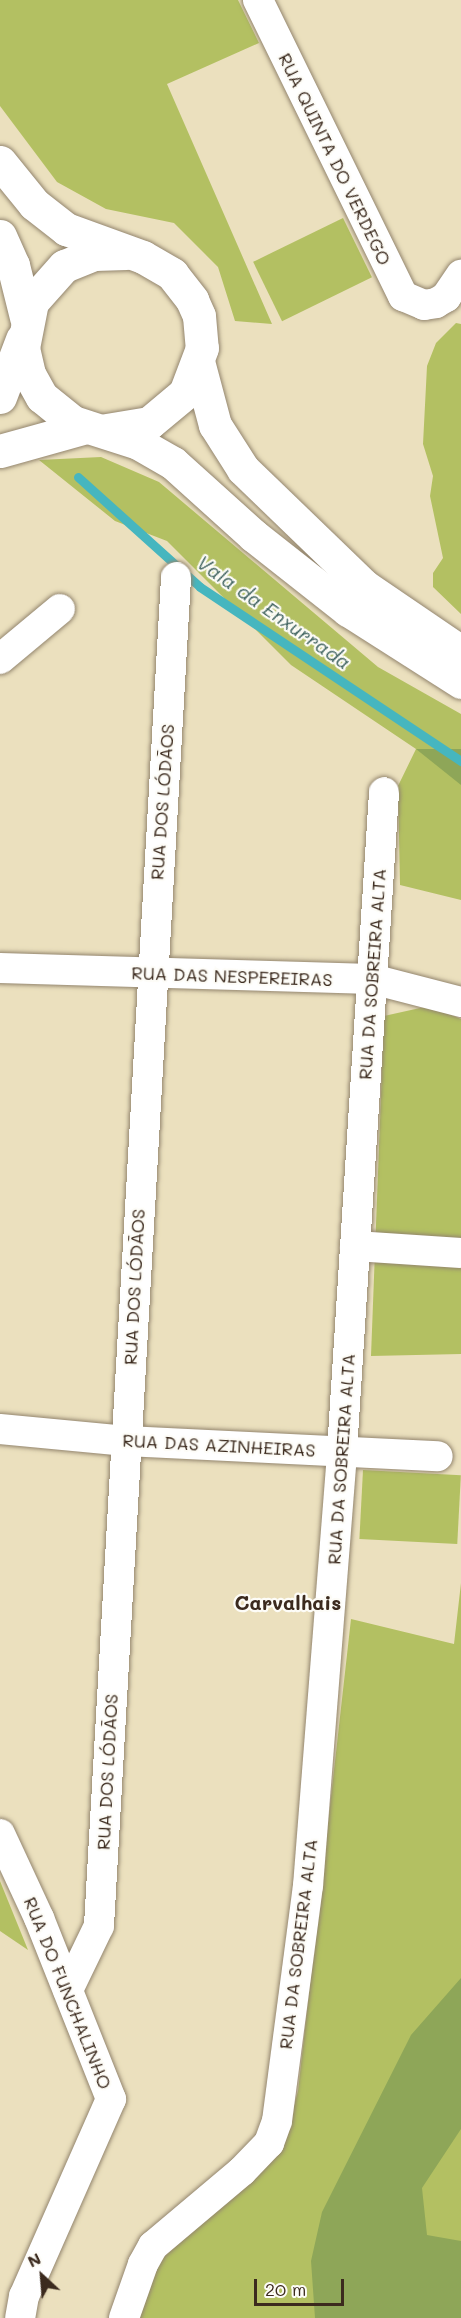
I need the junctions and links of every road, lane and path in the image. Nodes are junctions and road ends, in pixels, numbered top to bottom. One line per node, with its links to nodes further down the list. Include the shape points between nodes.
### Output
1 (260, 1): 5 (street, RUA QUINTA DO VERDEGO, via 403,296 424,305 446,297)
2 (0, 162): 4 (main road, via 49,218 66,230)
3 (0, 236): 6 (main road, via 13,265)
4 (126, 253): 6 (main road, via 94,254 64,266 41,288); 7 (main road, via 172,274 192,300 202,332)
5 (461, 274)
6 (25, 326): 8 (main road); 9 (main road, via 25,361 34,386 61,415)
7 (199, 365): 9 (main road, via 185,393 162,416 133,428); 13 (main road, via 215,425 243,469 364,586)
8 (0, 397)
9 (94, 429): 10 (main road); 15 (main road, via 138,443 173,463 254,536 348,610)
10 (0, 451)
11 (176, 577): 18 (street, RUA DOS LÓDÃOS)
12 (60, 609): 14 (street)
13 (461, 652)
14 (0, 659)
15 (461, 682)
16 (384, 792): 19 (street, RUA DA SOBREIRA ALTA)
17 (0, 968): 18 (street, RUA DAS NESPEREIRAS)
18 (151, 974): 19 (street, RUA DAS NESPEREIRAS); 24 (street, RUA DOS LÓDÃOS)
19 (372, 979): 20 (street, RUA DAS NESPEREIRAS); 21 (street, RUA DA SOBREIRA ALTA)
20 (461, 1002)
21 (355, 1246): 22 (street); 25 (street, RUA DA SOBREIRA ALTA)
22 (461, 1254)
23 (0, 1429): 24 (street, RUA DAS AZINHEIRAS)
24 (126, 1441): 25 (street, RUA DAS AZINHEIRAS); 28 (street, RUA DOS LÓDÃOS, via 99,1926)
25 (342, 1451): 26 (street, RUA DAS AZINHEIRAS); 30 (street, RUA DA SOBREIRA ALTA, via 308,1886 277,2121 269,2143 249,2164 153,2246)
26 (438, 1456)
27 (0, 1834): 28 (street, RUA DO FUNCHALINHO)
28 (68, 1990): 29 (street, RUA DO FUNCHALINHO, via 111,2099 24,2296)
29 (20, 2318)
30 (124, 2318)

